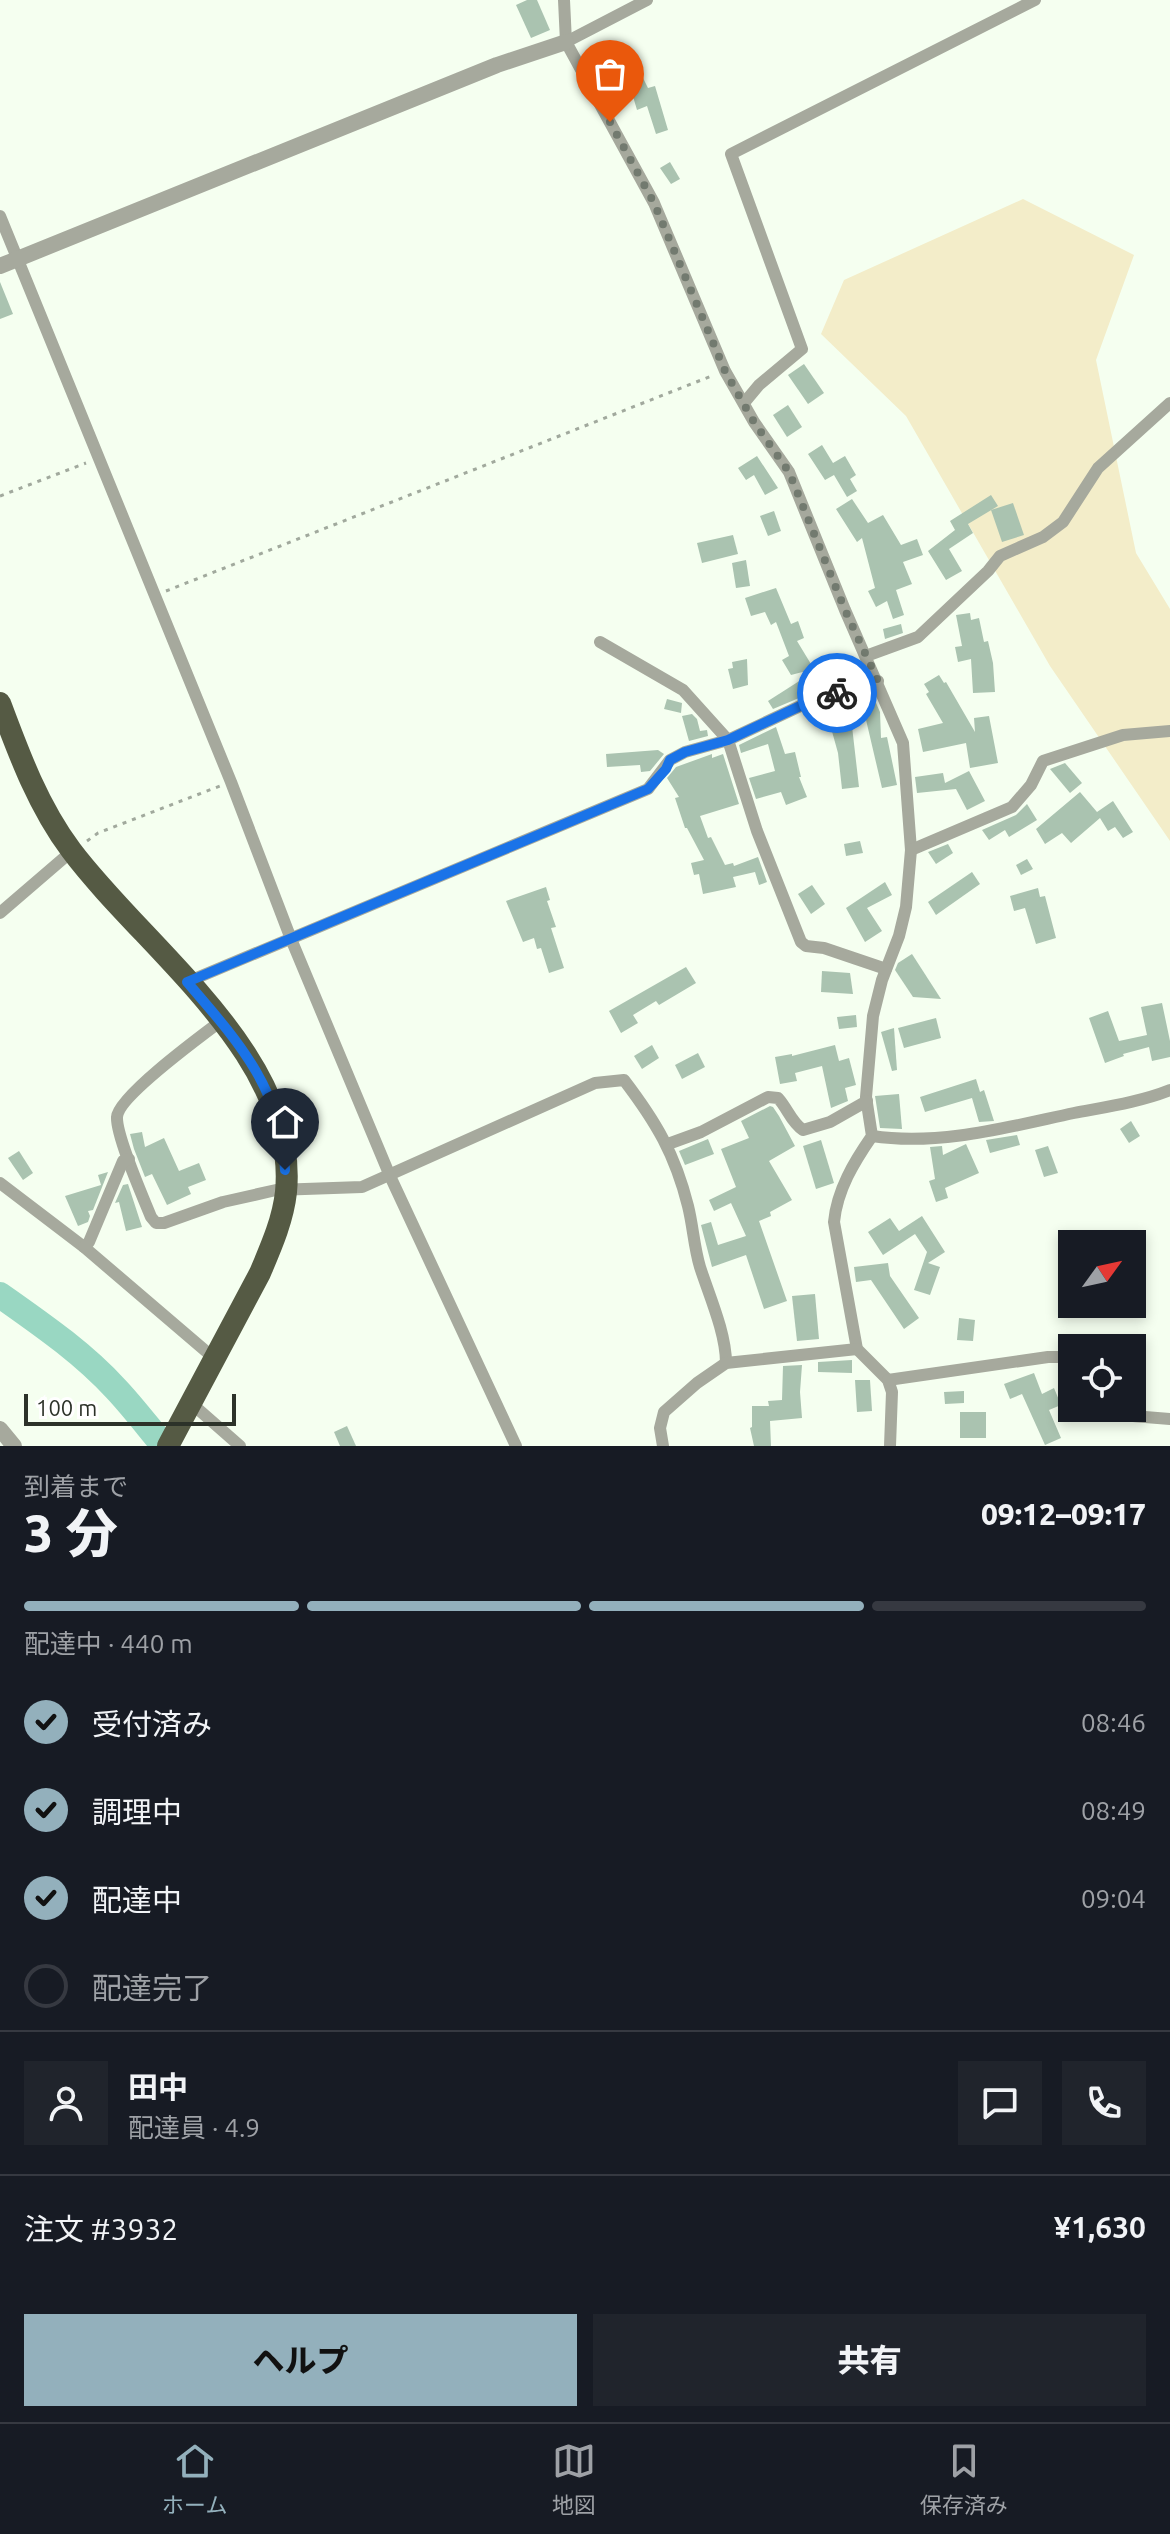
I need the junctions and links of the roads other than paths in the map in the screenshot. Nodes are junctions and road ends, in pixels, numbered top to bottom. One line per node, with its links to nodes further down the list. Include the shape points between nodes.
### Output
1 (564, 0): 4 (street)
2 (647, 0): 4 (street)
3 (1035, 0): 8 (street, via 731,154 802,349)
4 (566, 42): 6 (street); 8 (street, via 654,203 725,371)
5 (0, 216): 6 (street)
6 (16, 259): 7 (street); 19 (street)
7 (0, 266)
8 (744, 403): 11 (street, via 789,472)
9 (1170, 403): 11 (street, via 1098,468 1063,522 1000,556 918,637)
10 (600, 642): 15 (street, via 683,690)
11 (866, 656): 12 (street)
12 (878, 681): 15 (street, via 813,700); 16 (street, via 903,743)
13 (0, 703): 17 (highway, via 41,803)
14 (1170, 731): 16 (street, via 1123,735 1043,761 1012,807)
15 (728, 740): 19 (street, via 670,760 648,789); 20 (street, via 801,942)
16 (911, 850): 20 (street, via 906,907)
17 (72, 851): 18 (street); 21 (highway)
18 (0, 913)
19 (291, 939): 21 (street); 28 (street)
20 (886, 969): 24 (street, via 873,1016)
21 (187, 982): 22 (highway)
22 (221, 1021): 27 (street, via 124,1102 117,1120); 30 (highway, via 254,1064 272,1100 285,1148)
23 (1170, 1090): 25 (street, via 948,1138)
24 (867, 1101): 25 (street); 26 (street, via 803,1130 778,1098 768,1097)
25 (872, 1136): 32 (street, via 836,1202 834,1222)
26 (668, 1144): 28 (street, via 624,1080 595,1083); 35 (street)
27 (129, 1159): 30 (street, via 156,1223 223,1202); 31 (street, via 123,1161)
28 (390, 1176): 30 (street, via 362,1187); 44 (street)
29 (0, 1183): 31 (street)
30 (286, 1191): 34 (highway, via 272,1245)
31 (84, 1247): 34 (street)
32 (857, 1349): 35 (street); 36 (street)
33 (1058, 1357): 36 (street)
34 (215, 1359): 37 (highway)
35 (726, 1363): 45 (street, via 664,1412)
36 (888, 1380): 46 (street)
37 (188, 1407): 42 (highway); 43 (street)
38 (1146, 1417): 39 (street)
39 (1170, 1419)
40 (0, 1429): 41 (street)
41 (14, 1446)
42 (168, 1446)
43 (240, 1446)
44 (516, 1446)
45 (663, 1446)
46 (890, 1446)

